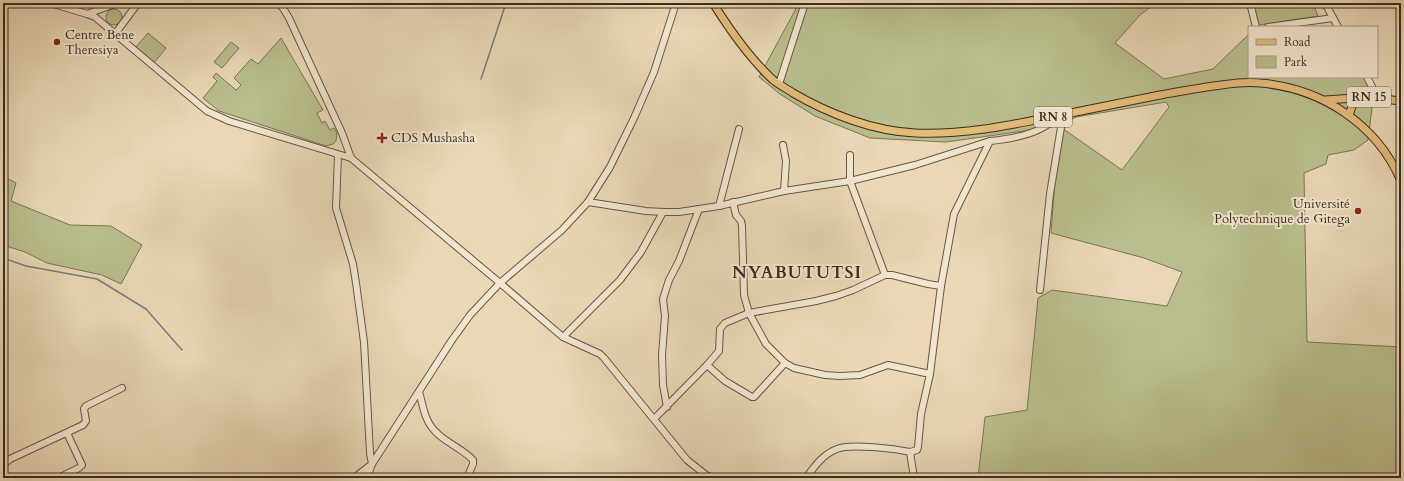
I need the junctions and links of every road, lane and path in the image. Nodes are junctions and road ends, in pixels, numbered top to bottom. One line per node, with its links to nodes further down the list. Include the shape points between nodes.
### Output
1 (50, 3): 12 (street)
2 (118, 3): 12 (street)
3 (138, 3): 17 (street)
4 (277, 3): 31 (street, via 289,18)
5 (676, 3): 35 (street, via 654,72 634,118 610,167)
6 (713, 3): 19 (main road, RN 8, via 748,51)
7 (797, 3): 11 (street)
8 (805, 3): 11 (street)
9 (1250, 3): 14 (street)
10 (1326, 3): 13 (street)
11 (802, 10): 19 (street)
12 (87, 14): 17 (street, via 95,17)
13 (1334, 18): 15 (street); 16 (street)
14 (1256, 26)
15 (1275, 26)
16 (1338, 26)
17 (115, 34): 29 (street, via 208,112)
18 (1368, 78): 21 (street)
19 (779, 84): 24 (main road, RN 8, via 812,103 849,119 913,133 975,131)
20 (1355, 98): 21 (main road, RN 15); 22 (main road, RN 15); 25 (main road, RN 15)
21 (1378, 98): 23 (main road, RN 15)
22 (1325, 100): 24 (main road, RN 8, via 1283,86 1259,82 1240,83 1180,91); 25 (main road, RN 8)
23 (1401, 101)
24 (1060, 115): 27 (street, via 1036,131); 43 (street)
25 (1349, 115): 33 (main road, RN 8, via 1372,136)
26 (739, 129): 37 (street)
27 (990, 141): 32 (street, via 915,165); 42 (street, via 954,214)
28 (783, 145): 34 (street, via 786,162)
29 (338, 155): 31 (street); 55 (street, via 336,208 356,282 364,342)
30 (850, 155): 32 (street)
31 (351, 158): 41 (street)
32 (850, 181): 34 (street); 40 (street)
33 (1401, 181)
34 (784, 190): 36 (street)
35 (588, 202): 39 (street); 41 (street, via 562,230)
36 (733, 202): 37 (street); 44 (street, via 742,226 744,295)
37 (719, 206): 38 (street)
38 (699, 209): 39 (street); 51 (street, via 663,299 665,316 662,355)
39 (663, 212): 45 (street, via 641,252 620,280)
40 (885, 275): 42 (street); 44 (street, via 853,290 816,301)
41 (500, 283): 45 (street); 50 (street, via 470,315)
42 (941, 286): 48 (street)
43 (1040, 290)
44 (749, 313): 46 (street, via 766,344); 47 (street, via 725,323 720,328 720,348)
45 (563, 337): 52 (street, via 600,354)
46 (785, 363): 47 (street, via 754,397 725,381); 48 (street, via 794,368 833,376 860,375 888,365)
47 (707, 365): 51 (street)
48 (930, 374): 54 (street, via 921,414 918,447 917,450)
49 (122, 388): 53 (street, via 86,406 85,423)
50 (419, 392): 55 (street); 61 (street, via 430,424 444,439 473,460 474,464)
51 (666, 407): 52 (street)
52 (654, 419): 57 (street, via 687,460)
53 (67, 433): 56 (street, via 10,459); 58 (street, via 82,465)
54 (910, 452): 63 (street, via 870,447 842,447 823,458); 64 (street)
55 (372, 464): 59 (street); 60 (street)
56 (3, 465)
57 (705, 477): 62 (street)
58 (58, 478)
59 (354, 478)
60 (367, 478)
61 (467, 478)
62 (713, 478)
63 (806, 478)
64 (914, 478)

